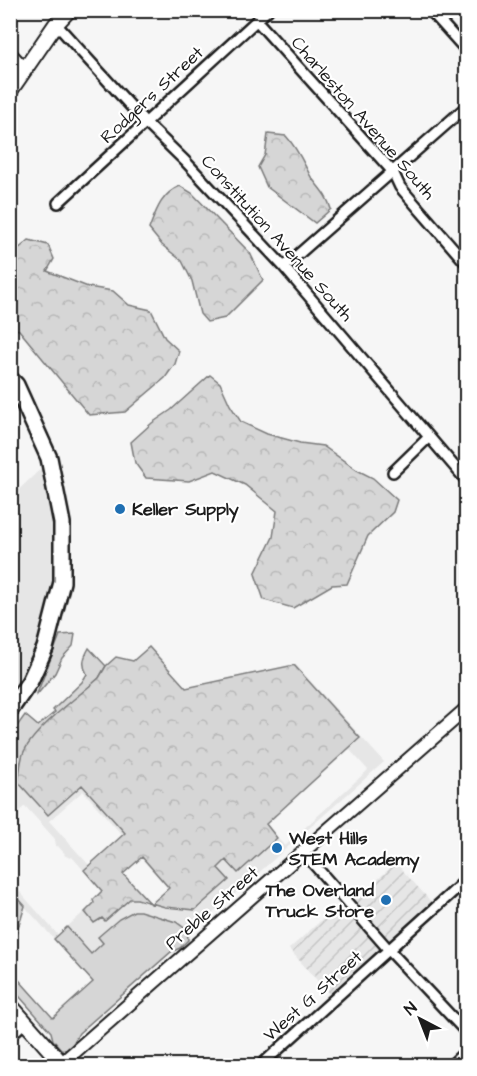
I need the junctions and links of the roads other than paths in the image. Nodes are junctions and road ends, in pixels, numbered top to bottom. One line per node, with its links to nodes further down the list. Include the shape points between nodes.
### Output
1 (69, 10): 5 (main road)
2 (268, 10): 4 (street, Rodgers Street)
3 (430, 10): 6 (street)
4 (257, 21): 11 (street, Rodgers Street); 12 (street, Charleston Avenue South)
5 (56, 24): 8 (main road); 11 (street, Constitution Avenue South)
6 (466, 50)
7 (10, 55): 8 (main road)
8 (24, 70): 9 (main road)
9 (10, 91)
10 (466, 107): 12 (street)
11 (146, 123): 13 (street, Rodgers Street); 15 (street, Constitution Avenue South)
12 (393, 172): 14 (street, Charleston Avenue South, via 399,187); 15 (street)
13 (58, 203)
14 (466, 263)
15 (284, 267): 17 (street, Constitution Avenue South)
16 (10, 379): 21 (main road, via 49,458 62,523 62,582 45,648 30,681)
17 (429, 437): 18 (street); 19 (street, Constitution Avenue South)
18 (393, 472)
19 (466, 480)
20 (466, 709): 22 (street, Preble Street)
21 (10, 710)
22 (303, 852): 24 (street); 30 (street, Preble Street)
23 (466, 880): 24 (street, West G Street)
24 (388, 950): 27 (street); 31 (street, West G Street)
25 (10, 1005): 26 (main road)
26 (25, 1022): 28 (street); 30 (main road)
27 (466, 1032)
28 (10, 1035)
29 (466, 1051): 32 (street)
30 (63, 1064)
31 (260, 1065)
32 (450, 1065)

